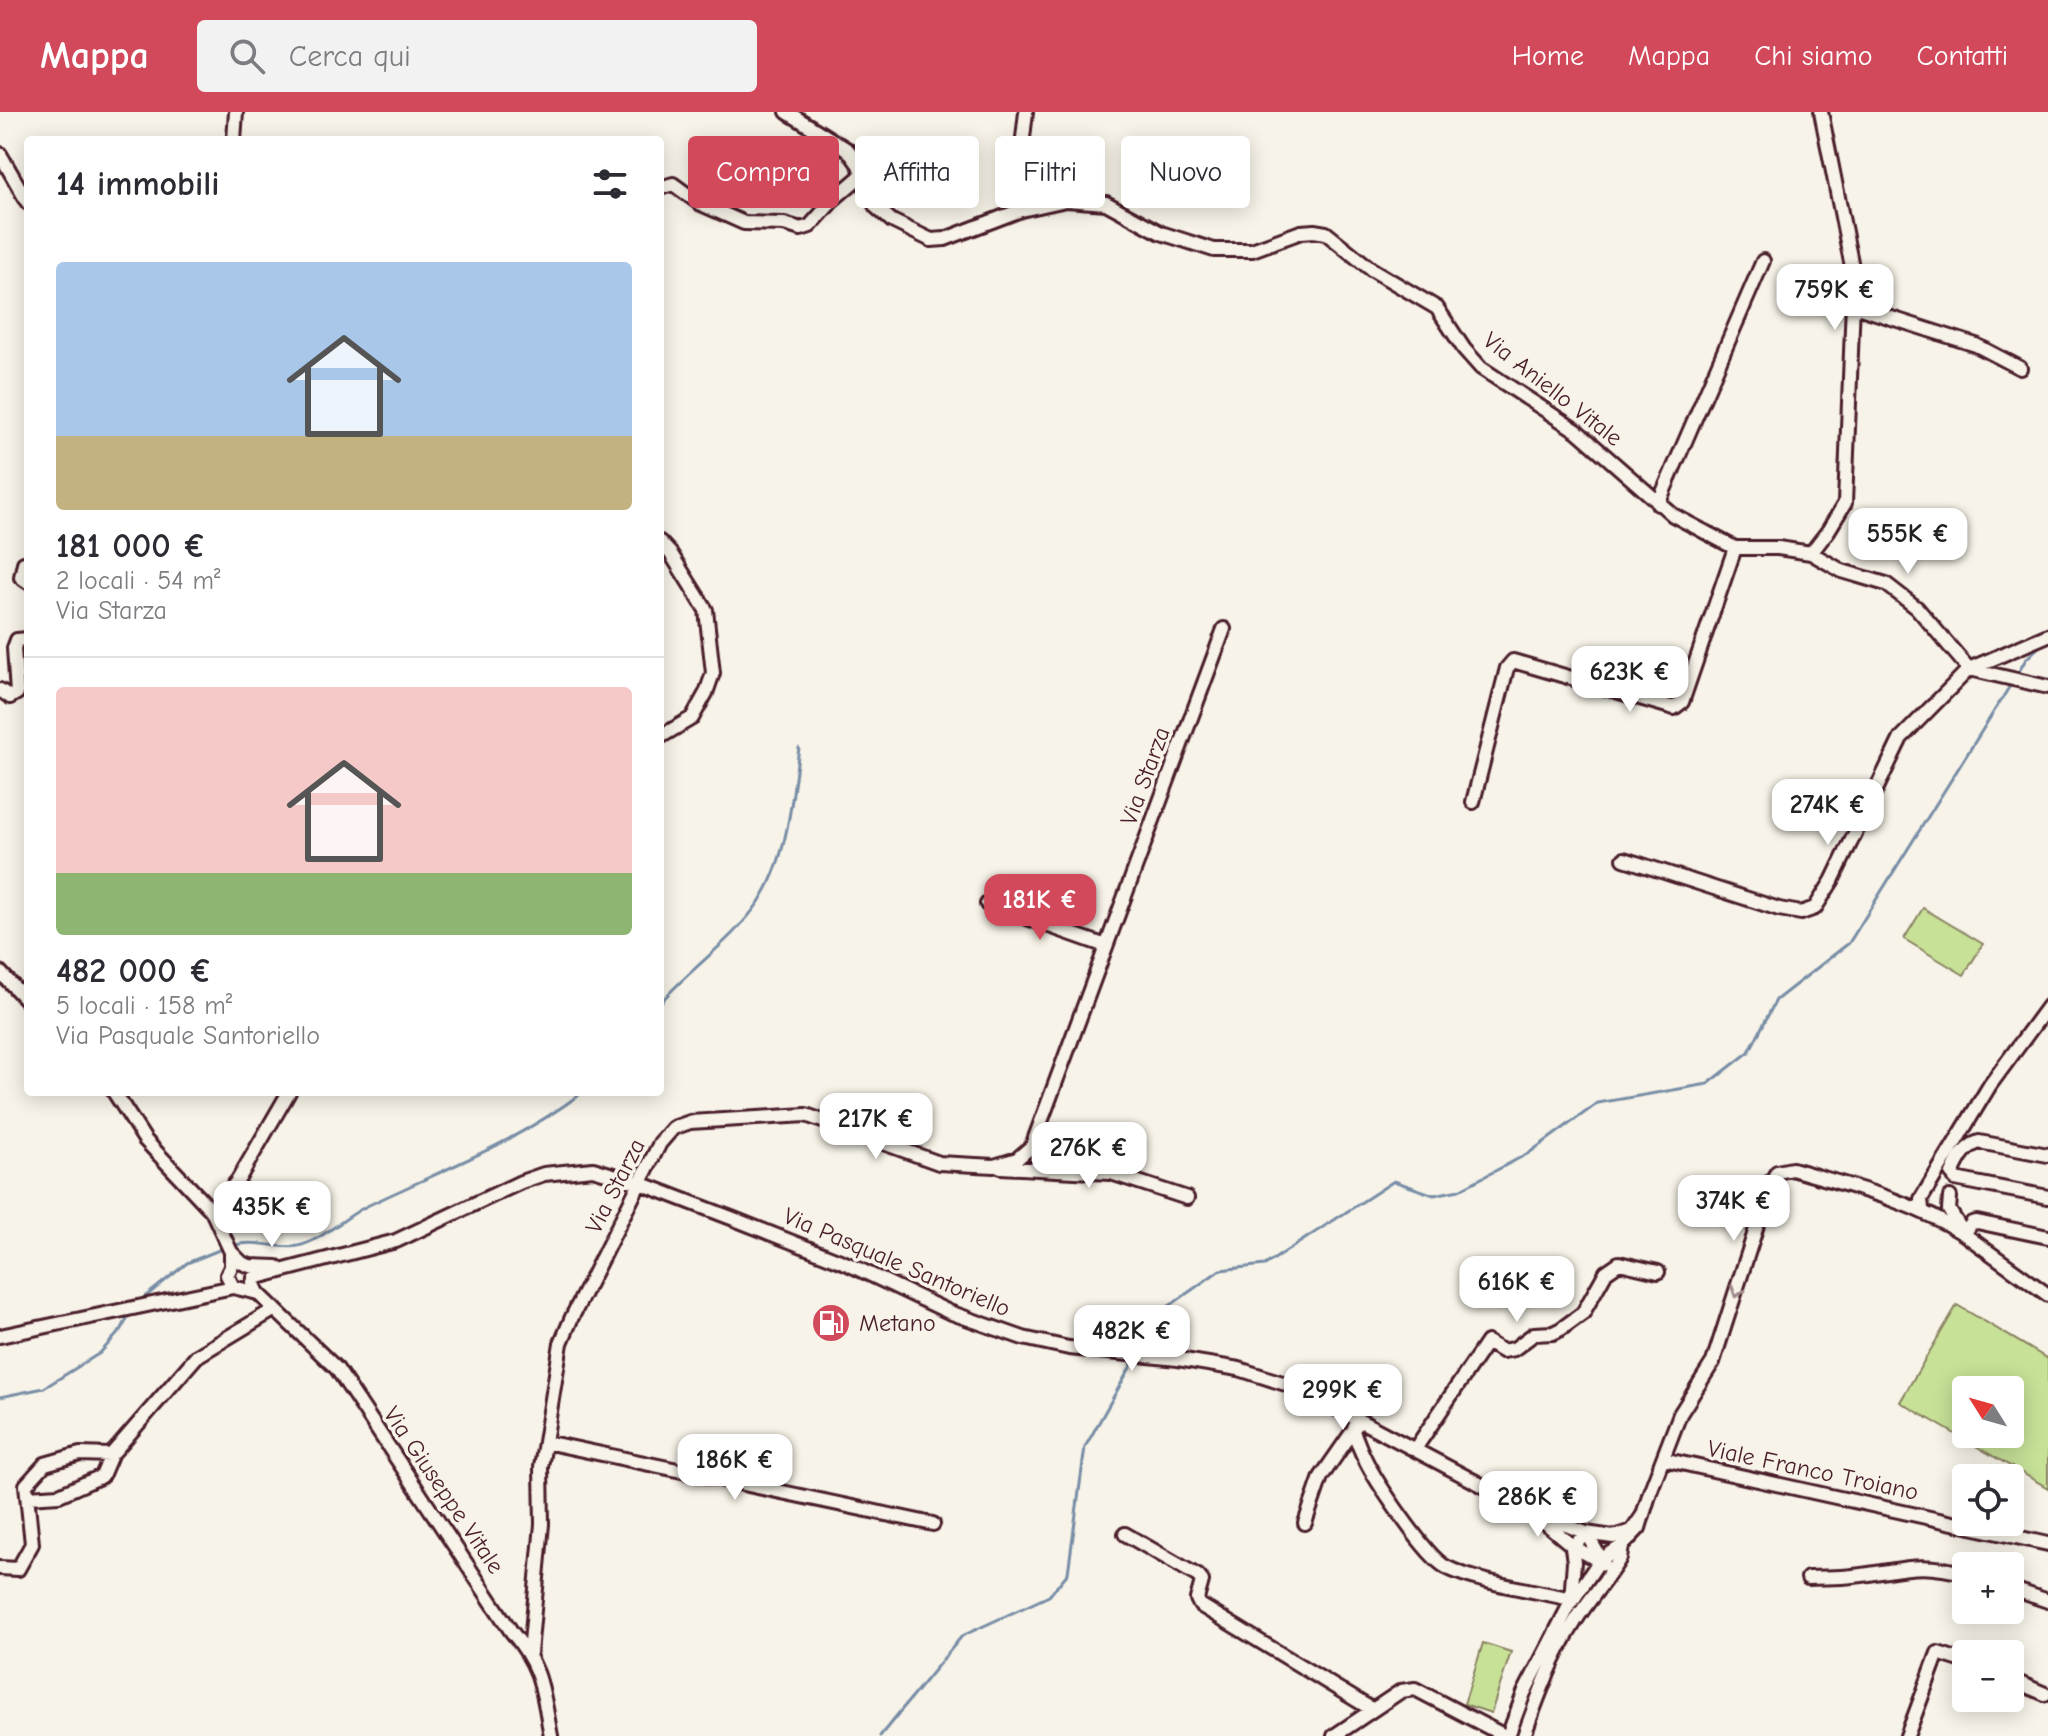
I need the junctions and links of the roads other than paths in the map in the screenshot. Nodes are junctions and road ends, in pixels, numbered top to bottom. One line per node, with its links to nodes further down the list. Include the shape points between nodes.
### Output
1 (236, 112): 5 (street)
2 (787, 112): 7 (street, Via Aniello Vitale, via 834,139)
3 (1026, 112): 12 (street, via 1017,190)
4 (1821, 112): 14 (street, via 1851,255)
5 (234, 136)
6 (0, 154): 10 (street)
7 (855, 161)
8 (855, 181): 9 (street, via 801,229 744,223 699,203 673,184)
9 (664, 187)
10 (24, 196)
11 (877, 208): 12 (street, Via Aniello Vitale, via 931,240)
12 (1021, 210): 16 (street, Via Aniello Vitale, via 1066,200 1106,203 1161,233 1214,250 1252,250 1301,232 1326,233 1371,269 1437,308 1481,368 1577,431)
13 (1763, 261): 16 (street)
14 (1854, 306): 15 (street, via 1976,345); 19 (street, via 1845,503)
15 (2020, 368)
16 (1658, 504): 18 (street, Via Aniello Vitale)
17 (664, 546): 26 (street, via 706,610 713,673 692,718)
18 (1735, 548): 19 (street, Via Aniello Vitale); 27 (street, via 1682,702 1674,708 1513,661)
19 (1811, 553): 23 (street, via 1901,593)
20 (1224, 629): 30 (street, Via Starza)
21 (2048, 635): 23 (street)
22 (24, 639): 25 (street, via 17,640 14,648 17,693 10,697)
23 (1975, 666): 24 (street); 28 (street, via 1901,738 1815,908 1801,913 1779,909)
24 (2047, 686)
25 (0, 690)
26 (664, 732)
27 (1473, 802)
28 (1624, 859)
29 (987, 904): 30 (street)
30 (1106, 946): 37 (street, Via Starza, via 1032,1146 1017,1159)
31 (0, 972): 32 (street)
32 (24, 998)
33 (2048, 1006): 38 (street, via 1990,1085)
34 (117, 1096): 44 (street, via 145,1140)
35 (287, 1096): 44 (street, via 238,1180)
36 (2048, 1155): 38 (street, via 1979,1142 1963,1152)
37 (994, 1166): 39 (street, Via Starza, via 939,1163 806,1115 745,1117 673,1128); 42 (street, via 1111,1173)
38 (1951, 1179): 40 (street); 41 (street); 45 (street, via 1941,1211); 46 (street, via 1949,1210)
39 (640, 1183): 48 (street, Via Pasquale Santoriello, via 593,1169 544,1174 407,1237); 54 (street, Via Pasquale Santoriello, via 848,1264 980,1324 1053,1345 1202,1362 1269,1377 1298,1388); 55 (street, Via Starza, via 561,1343)
40 (1926, 1191): 43 (street); 45 (street, via 1921,1199)
41 (2048, 1197)
42 (1187, 1198)
43 (1892, 1198): 45 (street); 58 (street, one-way to 58, via 1792,1169 1777,1172 1713,1362 1680,1414)
44 (212, 1211): 50 (street)
45 (1927, 1212): 46 (street)
46 (1964, 1234): 47 (street, via 1977,1222); 51 (street)
47 (2048, 1237)
48 (293, 1268): 50 (street, Via Pasquale Santoriello); 52 (street, via 271,1282)
49 (1658, 1272): 56 (street, via 1619,1263 1606,1272 1583,1313 1561,1329 1534,1334 1514,1349 1502,1351 1487,1342)
50 (244, 1278): 52 (street, Via Giuseppe Vitale); 53 (street, Via Pasquale Santoriello, via 208,1291)
51 (2048, 1295)
52 (271, 1306): 57 (street, via 197,1356); 76 (street, Via Giuseppe Vitale, via 337,1369)
53 (0, 1336)
54 (1356, 1425): 56 (street, Via Pasquale Santoriello); 61 (street, via 1321,1477); 75 (street, via 1365,1461 1439,1562 1477,1578)
55 (545, 1442): 62 (street); 76 (street, Via Starza)
56 (1415, 1449): 60 (street, Via Pasquale Santoriello)
57 (111, 1455): 59 (street, via 102,1476 59,1495); 59 (street, via 80,1454 45,1464 26,1485)
58 (1663, 1459): 65 (street, via 1643,1515); 66 (street, Viale Franco Troiano)
59 (28, 1497): 69 (street, via 32,1544 18,1569)
60 (1525, 1508): 63 (street); 67 (street)
61 (1305, 1523)
62 (933, 1524)
63 (1586, 1533): 65 (street); 67 (street); 68 (street)
64 (1125, 1534): 80 (street, via 1198,1576 1200,1605)
65 (1618, 1542): 68 (street); 71 (street, via 1620,1558)
66 (2048, 1544)
67 (1572, 1548): 68 (street); 75 (street)
68 (1600, 1560): 71 (street); 75 (street)
69 (0, 1568)
70 (1952, 1570): 72 (street, via 1912,1566)
71 (1611, 1573): 84 (street, via 1571,1629 1542,1685)
72 (1808, 1578)
73 (2024, 1593): 74 (street)
74 (2048, 1601)
75 (1570, 1602): 83 (street)
76 (530, 1653): 81 (street, Via Giuseppe Vitale)
77 (1952, 1658): 85 (street, via 1938,1653)
78 (2024, 1685): 79 (street)
79 (2045, 1694)
80 (1373, 1710): 82 (street); 83 (street, via 1401,1691 1415,1689)
81 (551, 1736)
82 (1334, 1736)
83 (1507, 1736)
84 (1524, 1736)
85 (1907, 1736)

